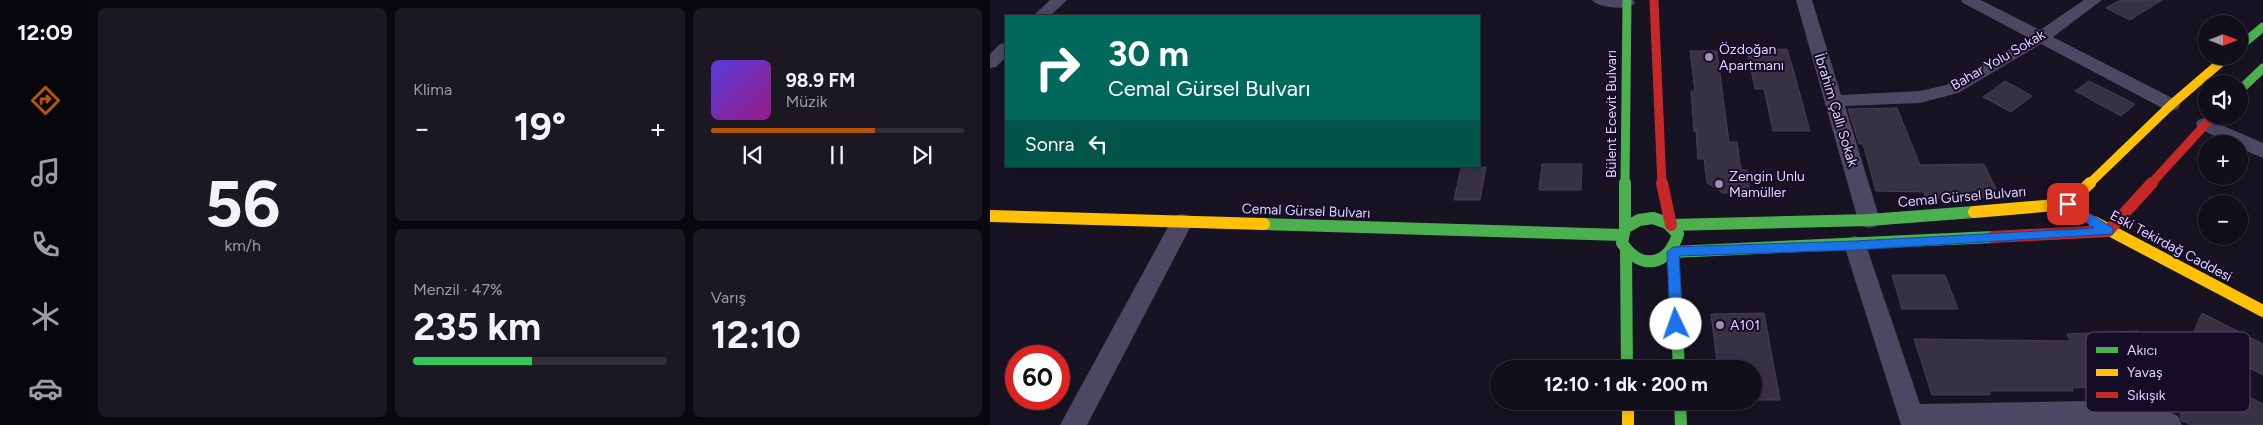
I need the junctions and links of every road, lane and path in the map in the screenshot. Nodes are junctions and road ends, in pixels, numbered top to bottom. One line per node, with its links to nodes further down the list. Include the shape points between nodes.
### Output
1 (1059, 0): 8 (street)
2 (1600, 0): 7 (street)
3 (1654, 0): 26 (street, via 1661,180)
4 (1804, 0): 17 (street, İbrahim Çallı Sokak)
5 (1969, 0): 10 (street)
6 (2094, 0): 10 (street, Bahar Yolu Sokak)
7 (1627, 1): 28 (street, Bülent Ecevit Bulvarı)
8 (1042, 15)
9 (2263, 27): 11 (street)
10 (2040, 38): 17 (street, Bahar Yolu Sokak, via 1952,89 1920,97); 18 (street)
11 (2248, 40)
12 (1005, 49): 13 (street)
13 (990, 63)
14 (2218, 65): 18 (street)
15 (2263, 68): 16 (street)
16 (2248, 82)
17 (1834, 101): 24 (street, İbrahim Çallı Sokak)
18 (2172, 105): 22 (street)
19 (2204, 125): 27 (street)
20 (2218, 125): 21 (street)
21 (2263, 150)
22 (2076, 209): 24 (street, Cemal Gürsel Bulvarı); 27 (street, Eski Tekirdağ Caddesi)
23 (990, 216): 25 (street, Cemal Gürsel Bulvarı)
24 (1869, 220): 26 (street, Cemal Gürsel Bulvarı)
25 (1182, 222): 28 (street, Cemal Gürsel Bulvarı); 38 (street)
26 (1671, 225): 28 (street, via 1647,217 1638,219); 31 (street, via 1678,238)
27 (2108, 231): 29 (street); 32 (street, Eski Tekirdağ Caddesi)
28 (1623, 232): 30 (street)
29 (1855, 246): 31 (street); 37 (street)
30 (1626, 250): 31 (street, via 1631,256 1649,261); 33 (street)
31 (1673, 252): 34 (street)
32 (2263, 311)
33 (1628, 360)
34 (1679, 360)
35 (1628, 410): 39 (street)
36 (1681, 410): 40 (street)
37 (1913, 421): 41 (street, via 2145,412)
38 (1073, 425)
39 (1628, 425)
40 (1682, 425)
41 (2169, 425)

